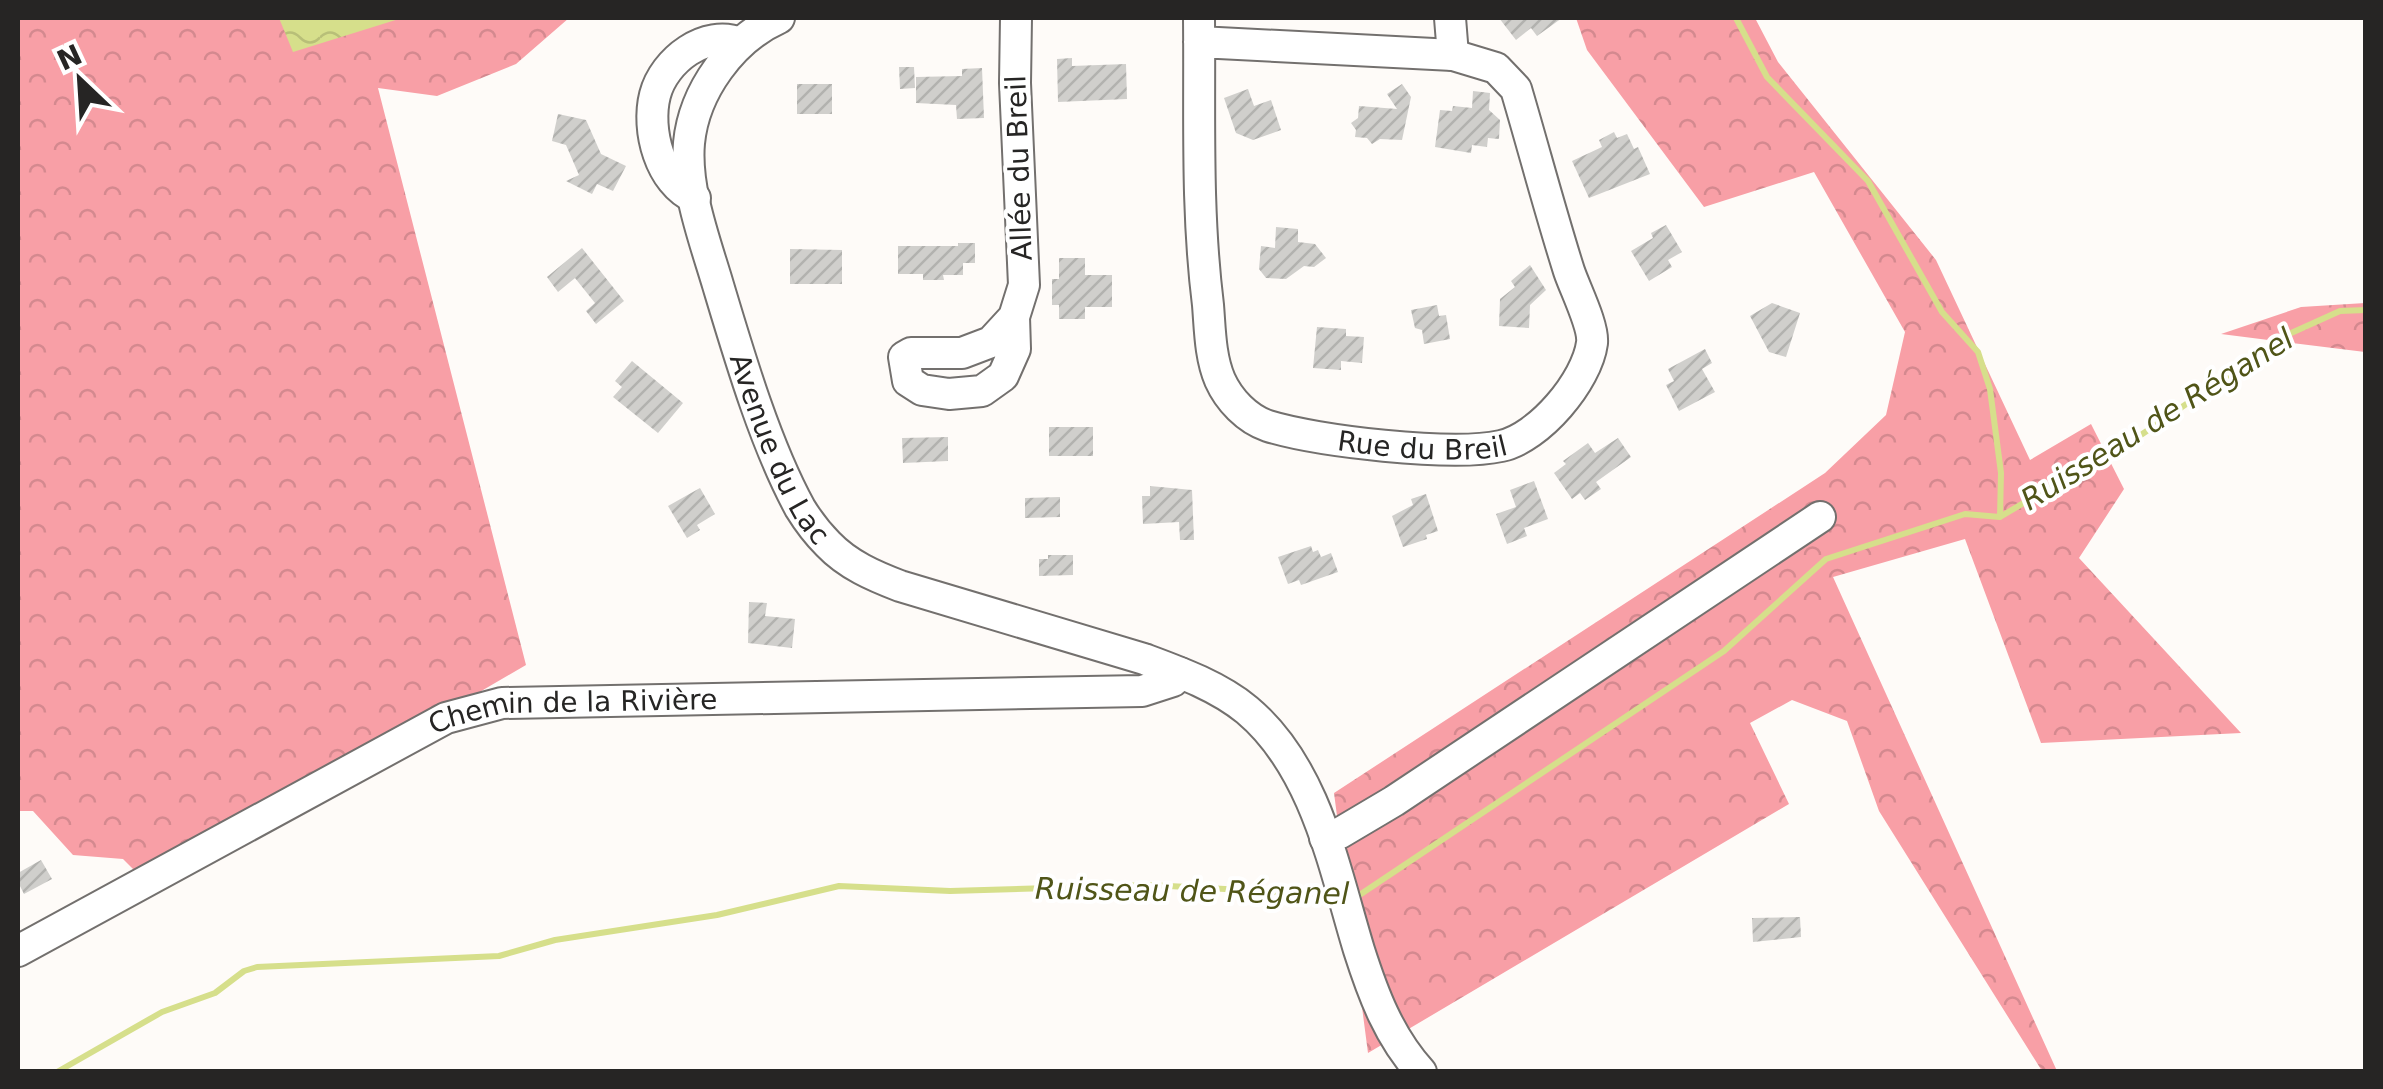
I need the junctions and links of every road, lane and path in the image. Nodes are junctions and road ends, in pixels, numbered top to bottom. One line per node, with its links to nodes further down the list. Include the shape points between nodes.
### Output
1 (779, 18): 5 (street, Avenue du Lac)
2 (1016, 18): 8 (street, Allée du Breil, via 1024,285)
3 (1450, 18): 6 (street)
4 (1199, 30): 6 (street, Rue du Breil); 6 (street, Rue du Breil, via 1201,251 1213,350 1228,394 1265,425 1450,450 1502,446 1528,434 1585,371 1593,338 1516,90 1496,68)
5 (740, 43): 7 (street, Avenue du Lac, via 708,86 692,126); 7 (street, via 727,37 698,45 664,74 655,93 658,152 666,172)
6 (1454, 55)
7 (695, 198): 10 (street, Avenue du Lac, via 756,400 801,508 829,545 867,573 900,586)
8 (1014, 318)
9 (1820, 517): 11 (street, via 1394,801)
10 (1180, 672): 11 (street, Avenue du Lac, via 1227,696 1264,727 1302,782); 12 (street, Chemin de la Rivière, via 1142,691 502,703 464,712)
11 (1325, 838): 13 (street, Avenue du Lac, via 1377,1001)
12 (18, 951)
13 (1413, 1068)

